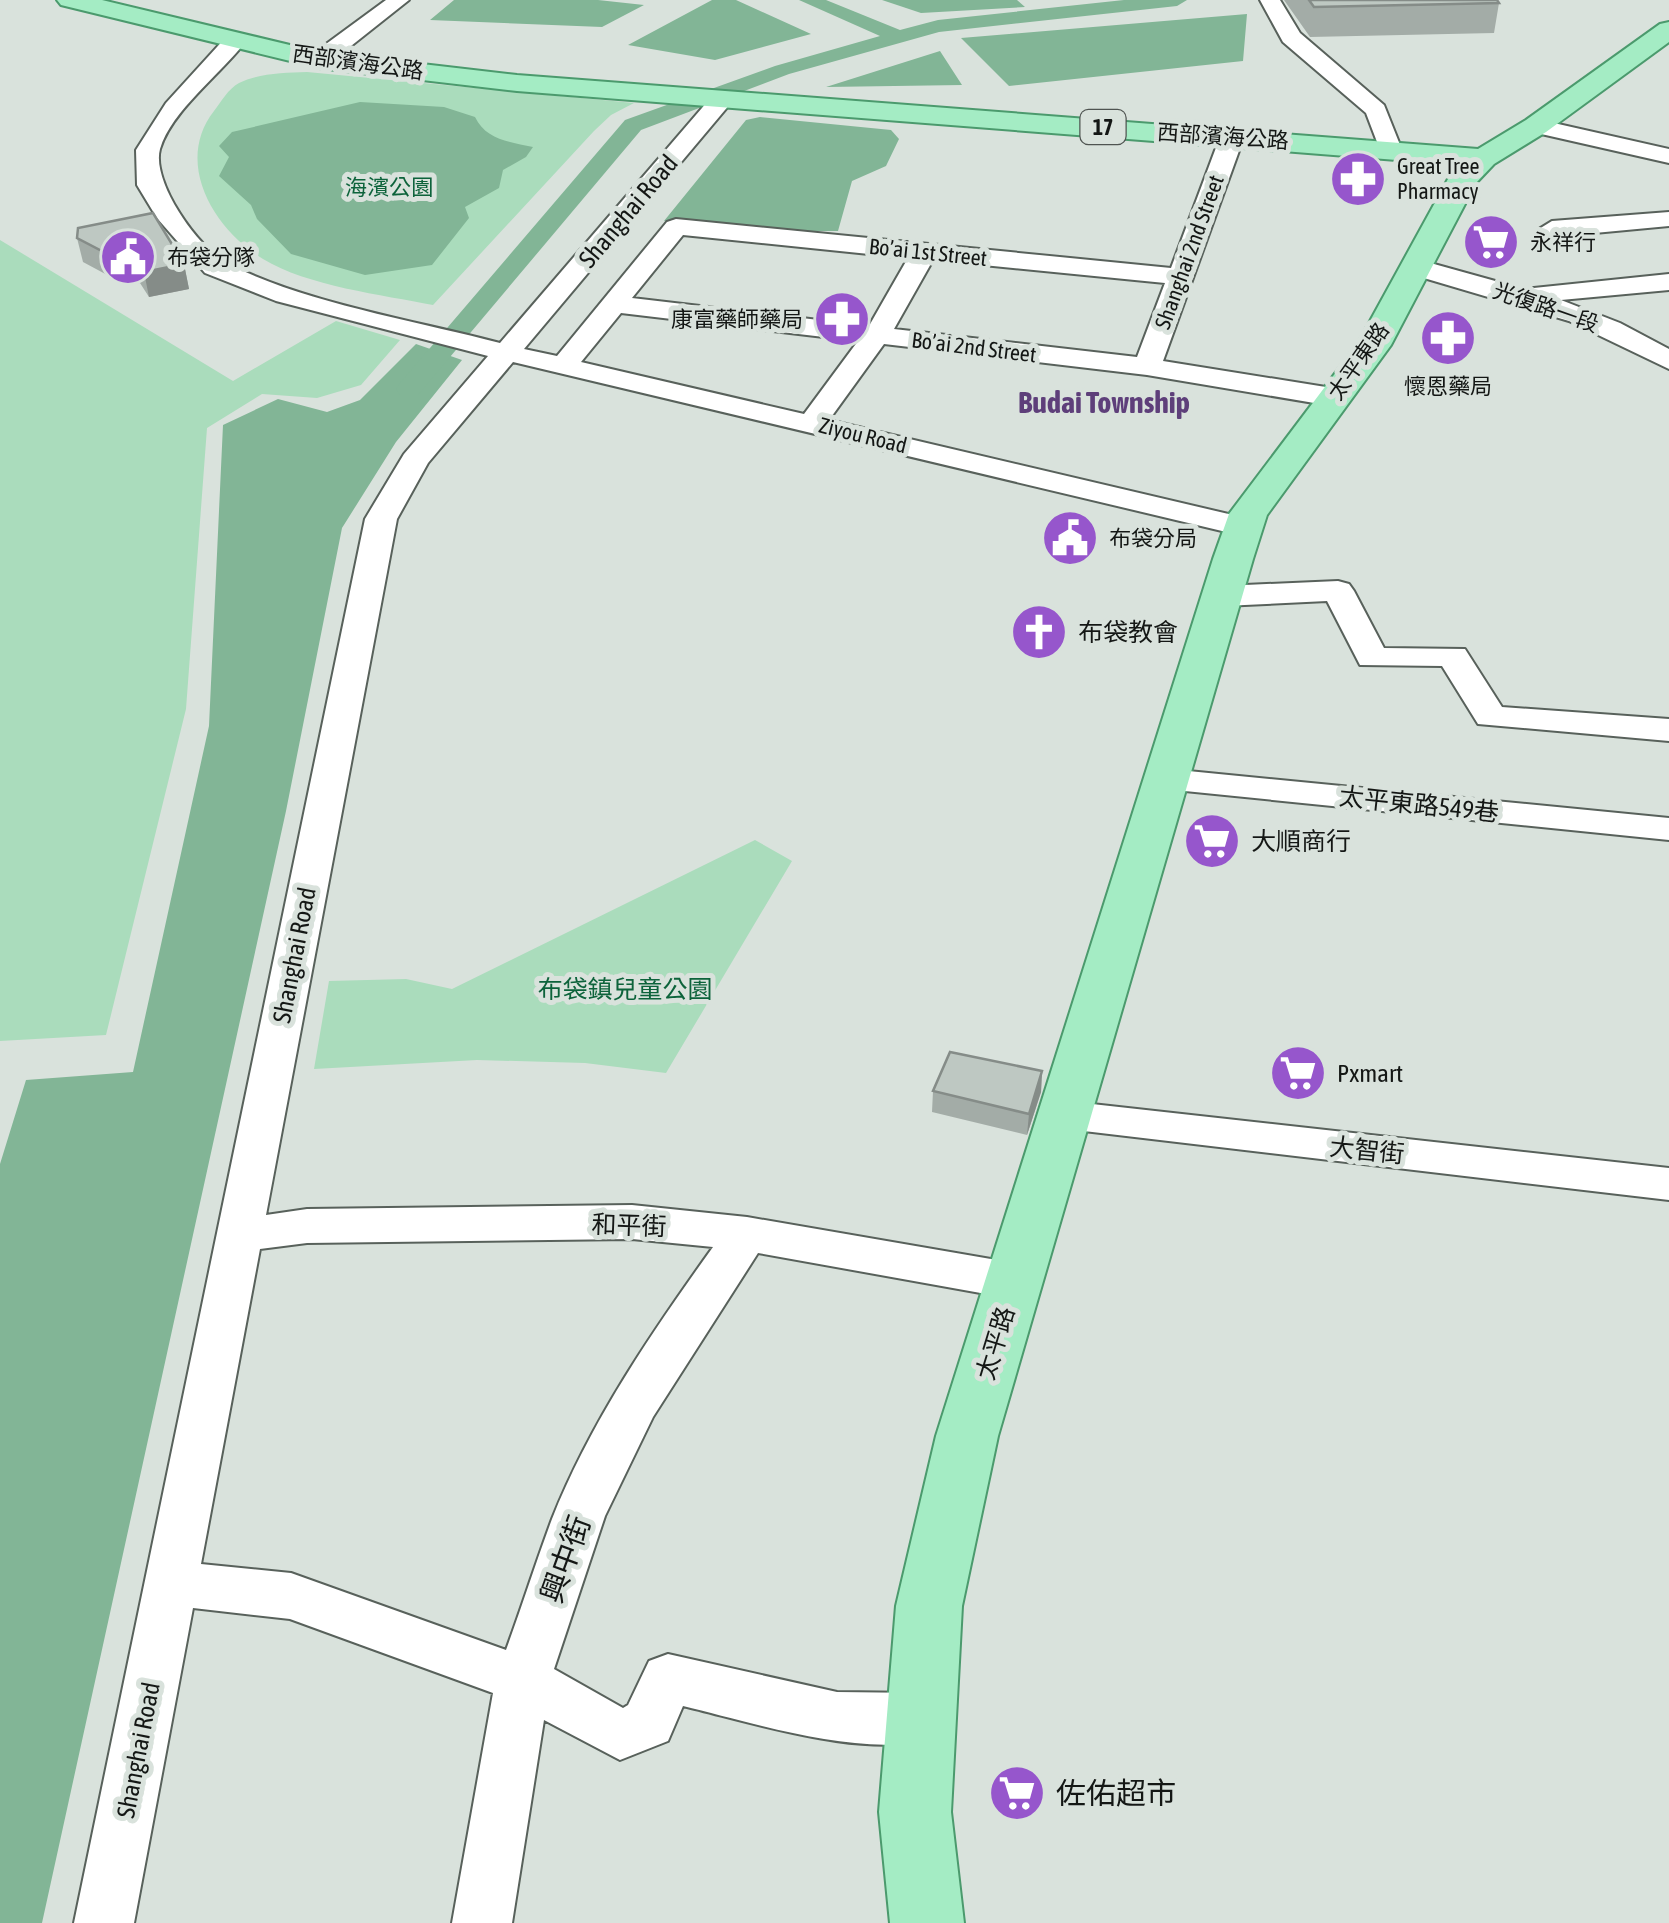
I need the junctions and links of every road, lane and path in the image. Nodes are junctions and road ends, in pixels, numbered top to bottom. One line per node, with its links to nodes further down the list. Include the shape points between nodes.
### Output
1 (70, 0): 5 (main road, 西部濱海公路 / 17)
2 (398, 0): 6 (street)
3 (1270, 0): 10 (street, via 1291,37 1376,110)
4 (1666, 34): 8 (main road, 太平東路)
5 (245, 44): 6 (main road, 西部濱海公路 / 17); 13 (street, via 170,143); 23 (street, via 174,108 148,150 149,185 166,213 214,267 285,295)
6 (319, 60): 7 (main road, 西部濱海公路 / 17)
7 (722, 99): 9 (main road, 西部濱海公路 / 17); 27 (street, Shanghai Road)
8 (1536, 126): 11 (street); 12 (main road, 太平東路)
9 (1232, 137): 10 (main road, 西部濱海公路 / 17); 19 (street, Shanghai 2nd Street)
10 (1390, 150): 12 (main road, 西部濱海公路 / 17)
11 (1669, 156)
12 (1484, 158): 18 (main road, 太平東路, via 1463,179)
13 (174, 163)
14 (1669, 220): 15 (street)
15 (1552, 228)
16 (236, 251): 23 (street, via 294,280)
17 (925, 251): 19 (street, Bo’ai 1st Street); 22 (street, Bo’ai 1st Street, via 676,227); 25 (street)
18 (1416, 267): 21 (street, 光復路一段); 31 (main road, 太平東路, via 1374,345)
19 (1180, 278): 30 (street, Shanghai 2nd Street)
20 (1669, 282): 21 (street)
21 (1522, 296): 26 (street, 光復路一段)
22 (610, 308): 25 (street, Bo’ai 2nd Street); 28 (street)
23 (421, 322): 27 (street, Ziyou Road)
24 (1669, 332): 26 (street)
25 (877, 335): 30 (street, Bo’ai 2nd Street); 32 (street)
26 (1641, 342): 29 (street, 光復路一段)
27 (501, 343): 28 (street, Ziyou Road); 41 (street, Shanghai Road, via 415,460 381,520)
28 (570, 357): 32 (street, Ziyou Road)
29 (1669, 361)
30 (1147, 367): 31 (street, Bo’ai 2nd Street)
31 (1332, 398): 33 (main road, 太平東路)
32 (818, 416): 33 (street, Ziyou Road)
33 (1246, 520): 34 (main road, 太平東路)
34 (1224, 596): 35 (street, via 1338,591 1372,658 1453,656 1490,718); 36 (main road, 太平東路)
35 (1669, 730)
36 (1168, 780): 37 (street, 太平東路549巷); 38 (main road, 太平路)
37 (1669, 829)
38 (1065, 1116): 39 (street, 大智街); 42 (main road, 太平路)
39 (1669, 1184)
40 (747, 1234): 41 (street, 和平街, via 632,1222 307,1226); 42 (street, 和平街); 44 (street, 興中街, via 633,1407 579,1516)
41 (240, 1235): 43 (street, Shanghai Road)
42 (1014, 1281): 45 (main road, 太平路, via 967,1436 928,1606)
43 (171, 1584): 44 (street, via 291,1596); 46 (street, Shanghai Road)
44 (523, 1680): 45 (street, via 620,1735 648,1722 668,1678 838,1717); 47 (street, 興中街)
45 (922, 1718): 48 (main road, 太平路, via 916,1812)
46 (104, 1923)
47 (482, 1923)
48 (926, 1923)

